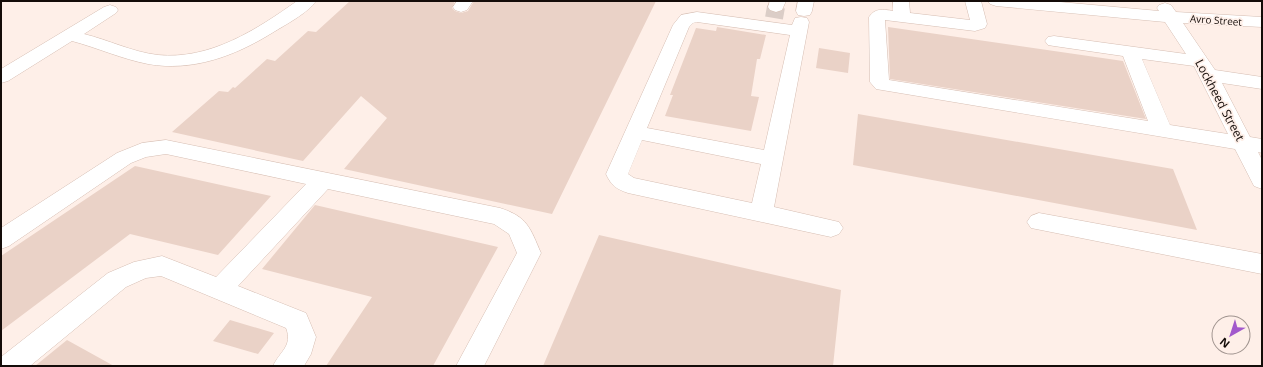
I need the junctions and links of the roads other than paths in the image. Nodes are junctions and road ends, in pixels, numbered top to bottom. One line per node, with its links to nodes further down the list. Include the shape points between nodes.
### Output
1 (308, 1): 10 (street, via 247,40 196,59 155,60)
2 (973, 1): 4 (street, via 979,24 975,26)
3 (996, 1): 5 (street, Avro Street)
4 (902, 9): 16 (street, via 878,15 879,82 883,85)
5 (1166, 9): 9 (street, Avro Street); 13 (street, Lockheed Street)
6 (110, 10): 10 (street)
7 (775, 13): 8 (street); 17 (street, via 697,16 687,19 681,25)
8 (803, 16): 20 (street)
9 (1262, 22)
10 (70, 35): 14 (street)
11 (1054, 41): 12 (street)
12 (1130, 52): 13 (street); 16 (street)
13 (1204, 68): 15 (street); 18 (street, Lockheed Street)
14 (1, 77)
15 (1262, 83)
16 (1162, 130): 18 (street)
17 (634, 132): 20 (street); 23 (street, via 618,174 620,180 628,185)
18 (1242, 141): 19 (street); 22 (street, Lockheed Street)
19 (1262, 146)
20 (772, 159): 23 (street)
21 (323, 180): 26 (street, via 166,147 142,150 124,158); 28 (street); 31 (street, via 500,218 518,228 529,253)
22 (1262, 181)
23 (760, 213): 25 (street)
24 (1039, 222): 27 (street)
25 (831, 228)
26 (1, 240)
27 (1262, 264)
28 (219, 290): 29 (street, via 162,266 143,269 117,280); 30 (street, via 297,321 303,337 297,354)
29 (10, 366)
30 (288, 366)
31 (470, 366)

